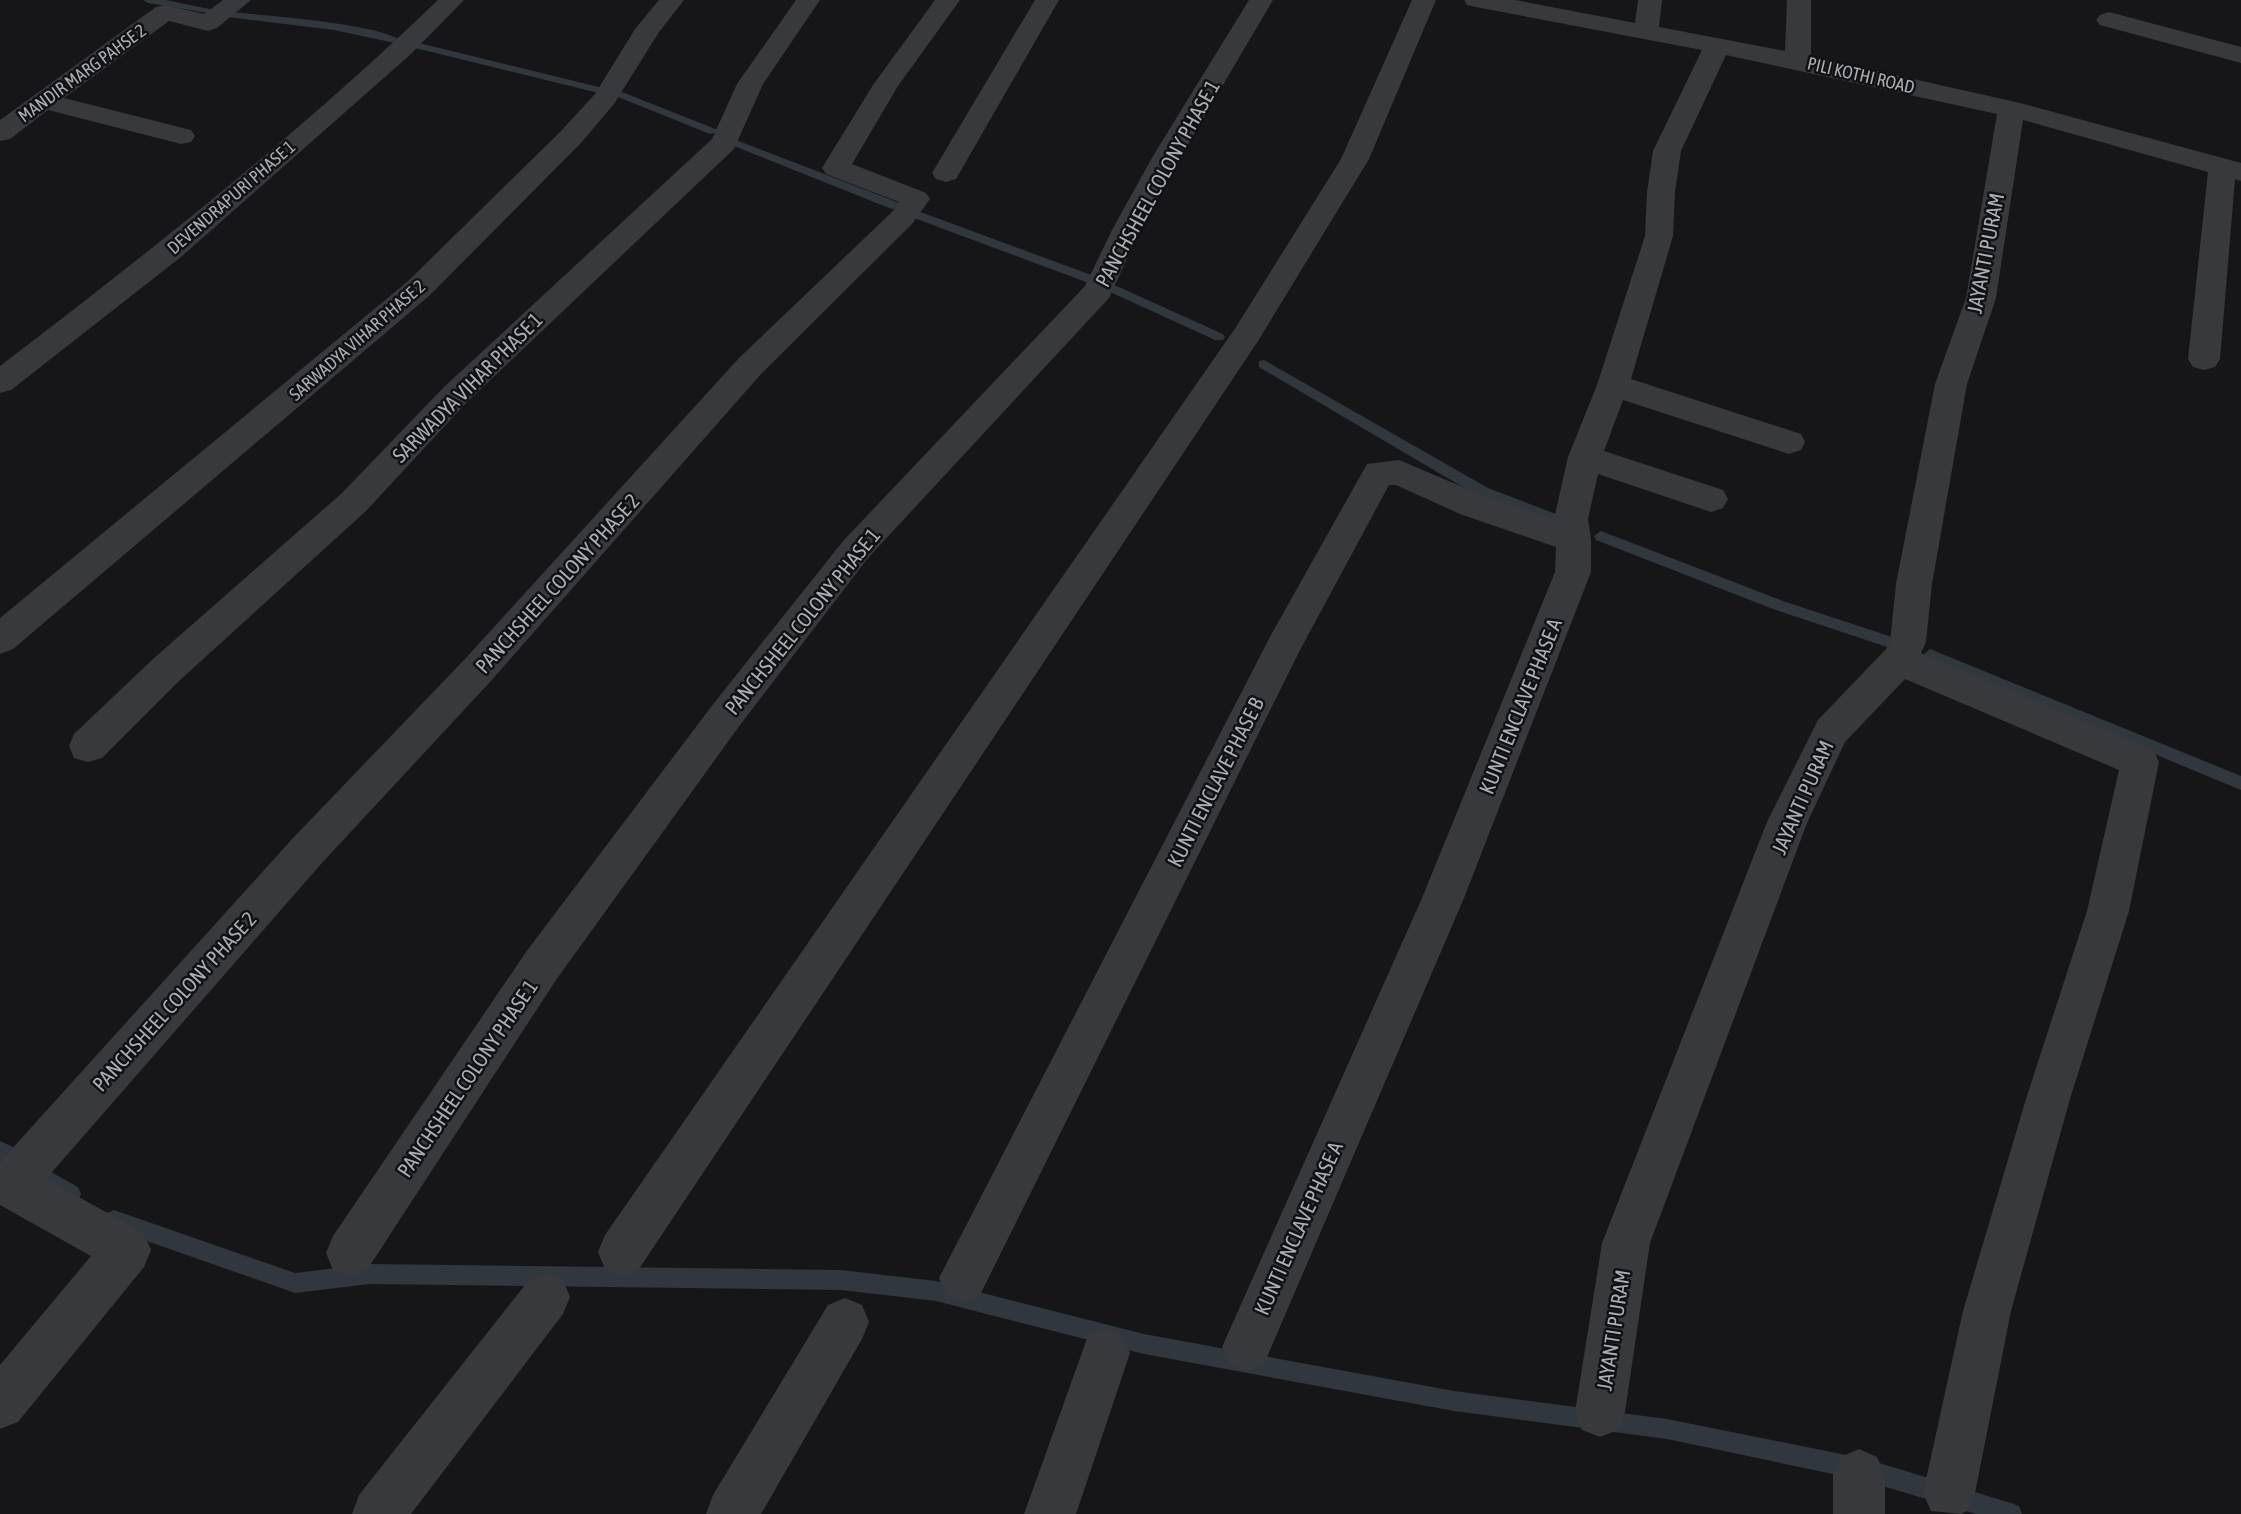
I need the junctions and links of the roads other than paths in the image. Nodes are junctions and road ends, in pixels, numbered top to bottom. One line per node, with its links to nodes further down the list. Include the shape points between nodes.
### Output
1 (239, 0): 17 (street, MANDIR MARG PAHSE 2, via 208,23 165,12)
2 (452, 0): 24 (street, DEVENDRAPURI PHASE 1, via 171,250)
3 (672, 0): 30 (street, SARWADYA VIHAR PHASE 2, via 570,138 418,289)
4 (808, 0): 32 (street, SARWADYA VIHAR PHASE 1, via 750,84 724,143 455,395 354,502)
5 (948, 0): 40 (street, PANCHSHEEL COLONY PHASE 2, via 886,85 836,167 916,199 901,218 750,366 9,1185 127,1250)
6 (1047, 0): 22 (street)
7 (1261, 0): 34 (street, PANCHSHEEL COLONY PHASE 1, via 1155,177 1098,291 856,550 727,714 541,966)
8 (1424, 0): 33 (street, via 1355,159 1248,334)
9 (1476, 0): 13 (street, PILI KOTHI ROAD)
10 (1650, 0): 13 (street)
11 (1799, 0): 16 (street)
12 (2109, 20): 15 (street)
13 (1646, 33): 14 (street, PILI KOTHI ROAD)
14 (1717, 46): 16 (street, PILI KOTHI ROAD); 25 (street, KUNTI ENCLAVE PHASE A, via 1667,151 1659,236)
15 (2241, 55)
16 (1798, 61): 18 (street, PILI KOTHI ROAD)
17 (43, 100): 19 (street, MANDIR MARG PAHSE 2); 20 (street)
18 (2011, 109): 21 (street, PILI KOTHI ROAD); 31 (street, JAYANTI PURAM, via 1980,298 1951,384 1914,584 1908,642)
19 (0, 133)
20 (181, 136)
21 (2231, 169): 23 (street)
22 (946, 173)
23 (2204, 359)
24 (0, 382)
25 (1613, 385): 26 (street); 27 (street, KUNTI ENCLAVE PHASE A)
26 (1789, 442)
27 (1585, 457): 28 (street); 29 (street, KUNTI ENCLAVE PHASE A, via 1571,519)
28 (1711, 499)
29 (1574, 539): 35 (street, KUNTI ENCLAVE PHASE B, via 1472,505 1399,472 1379,473 1284,645); 38 (street, KUNTI ENCLAVE PHASE A, via 1573,572 1448,886)
30 (0, 639)
31 (1899, 660): 41 (street, JAYANTI PURAM, via 1831,731 1787,822 1626,1243); 42 (street, via 2140,762 2108,911 1987,1311)
32 (88, 746)
33 (622, 1252)
34 (350, 1253)
35 (963, 1278)
36 (545, 1297): 43 (street)
37 (845, 1322): 44 (street)
38 (1247, 1347)
39 (1105, 1353): 45 (street)
40 (0, 1404)
41 (1601, 1412)
42 (1949, 1493)
43 (378, 1514)
44 (732, 1514)
45 (1050, 1514)

